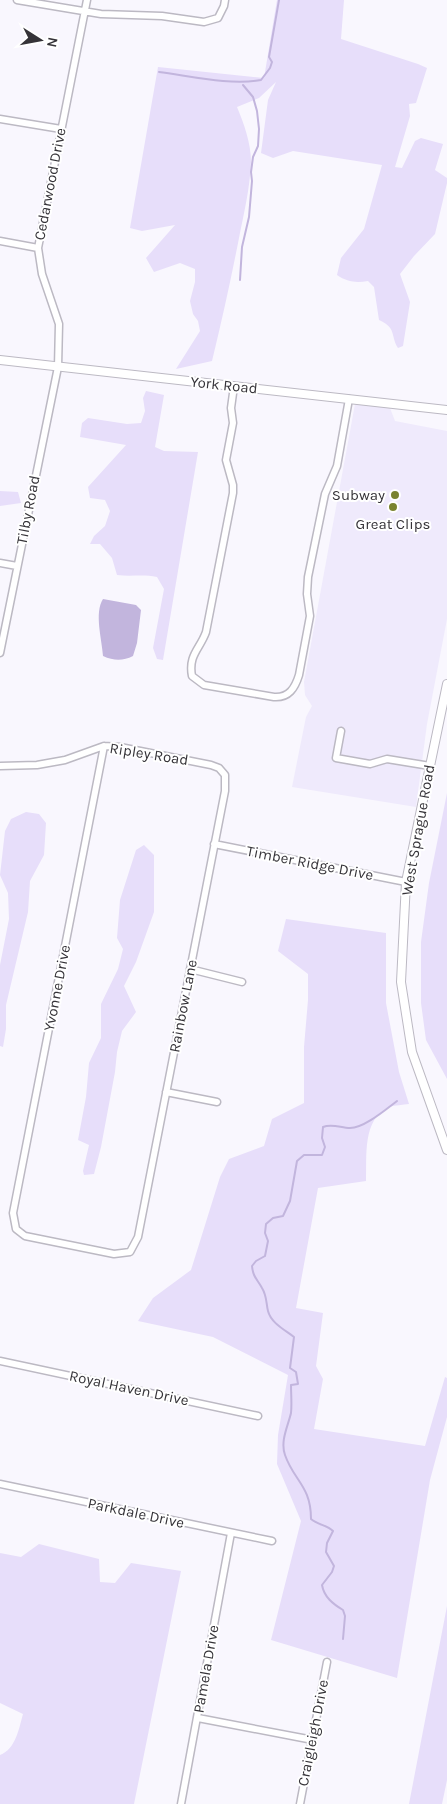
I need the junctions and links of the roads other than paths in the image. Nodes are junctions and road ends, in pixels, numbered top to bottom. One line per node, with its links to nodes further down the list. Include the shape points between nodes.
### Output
1 (17, 0): 4 (street)
2 (87, 0): 4 (street, Cedarwood Drive)
3 (225, 0): 4 (street, via 218,18 204,22)
4 (85, 12): 6 (street, Cedarwood Drive)
5 (0, 119): 6 (street)
6 (60, 129): 8 (street, Cedarwood Drive)
7 (0, 241): 8 (street)
8 (38, 248): 10 (street, Cedarwood Drive, via 42,274 59,324)
9 (0, 360): 10 (street, York Road)
10 (58, 367): 11 (street, York Road); 15 (street, Tilby Road)
11 (234, 386): 12 (street, York Road); 12 (street, via 233,423 226,460 233,493 206,632 190,667 192,676 204,685 280,698 296,684 299,675 310,616 308,577 325,494 337,466)
12 (349, 399): 13 (street, York Road)
13 (447, 410)
14 (0, 563): 15 (street)
15 (17, 566): 16 (street, Tilby Road)
16 (0, 653)
17 (447, 684): 22 (street, West Sprague Road)
18 (341, 730): 22 (street, via 336,758 370,764 387,759)
19 (104, 746): 20 (street, Ripley Road); 21 (street, Ripley Road, via 64,760); 30 (street, Yvonne Drive, via 13,1213 16,1229 25,1236 114,1254)
20 (211, 765): 23 (street, Rainbow Lane, via 225,775 225,791)
21 (0, 766)
22 (430, 766): 24 (street, West Sprague Road)
23 (214, 844): 24 (street, Timber Ridge Drive); 25 (street, Rainbow Lane)
24 (406, 882): 29 (street, West Sprague Road, via 401,982 412,1052)
25 (190, 970): 26 (street); 27 (street, Rainbow Lane)
26 (242, 982)
27 (166, 1092): 28 (street); 30 (street, Rainbow Lane, via 138,1237)
28 (217, 1102)
29 (447, 1150)
30 (130, 1252)
31 (0, 1361): 32 (street, Royal Haven Drive)
32 (258, 1416)
33 (0, 1484): 34 (street, Parkdale Drive)
34 (231, 1533): 35 (street, Parkdale Drive); 37 (street, Pamela Drive)
35 (272, 1541)
36 (327, 1662): 38 (street, Craigleigh Drive)
37 (198, 1718): 38 (street); 39 (street, Pamela Drive)
38 (313, 1740): 40 (street, Craigleigh Drive)
39 (182, 1804)
40 (300, 1804)

